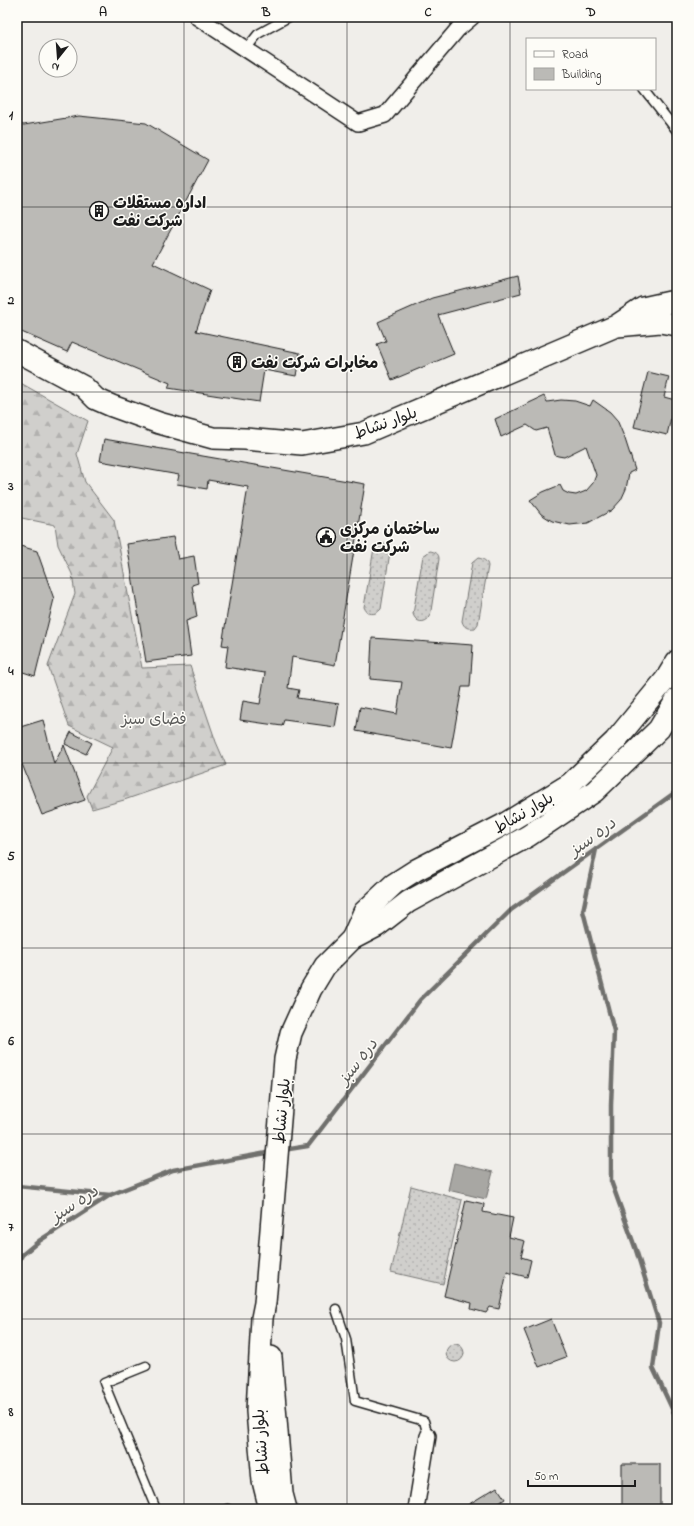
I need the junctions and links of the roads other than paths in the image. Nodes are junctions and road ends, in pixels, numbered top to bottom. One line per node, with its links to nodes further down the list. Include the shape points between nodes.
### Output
1 (197, 17): 4 (street)
2 (289, 17): 4 (lane, via 258,34)
3 (472, 17): 4 (street, via 458,29 385,115 358,123)
4 (246, 49)
5 (645, 90): 6 (lane)
6 (677, 131)
7 (677, 303): 9 (main road, بلوار نشاط, via 670,302 643,308)
8 (677, 325): 9 (main road, بلوار نشاط, via 660,322)
9 (616, 326): 12 (main road, بلوار نشاط, via 364,433 302,444 213,438 159,423)
10 (17, 351): 12 (main road, بلوار نشاط, via 84,387)
11 (17, 367): 12 (main road, بلوار نشاط, via 85,400)
12 (96, 399)
13 (677, 661): 15 (main road, بلوار نشاط, via 666,679 615,742 570,784 394,884 364,912)
14 (677, 699): 15 (main road, بلوار نشاط, via 658,729 595,791 528,836 408,902 377,926)
15 (352, 939): 16 (main road, بلوار نشاط, via 325,966 291,1033 286,1059)
16 (265, 1303): 21 (main road, بلوار نشاط, via 257,1411 263,1481); 22 (main road, بلوار نشاط, via 281,1486)
17 (336, 1309): 19 (lane, via 346,1339 355,1401 424,1422)
18 (146, 1366): 20 (lane, via 104,1383)
19 (428, 1436): 23 (street)
20 (156, 1509)
21 (270, 1509)
22 (286, 1509)
23 (416, 1509)

